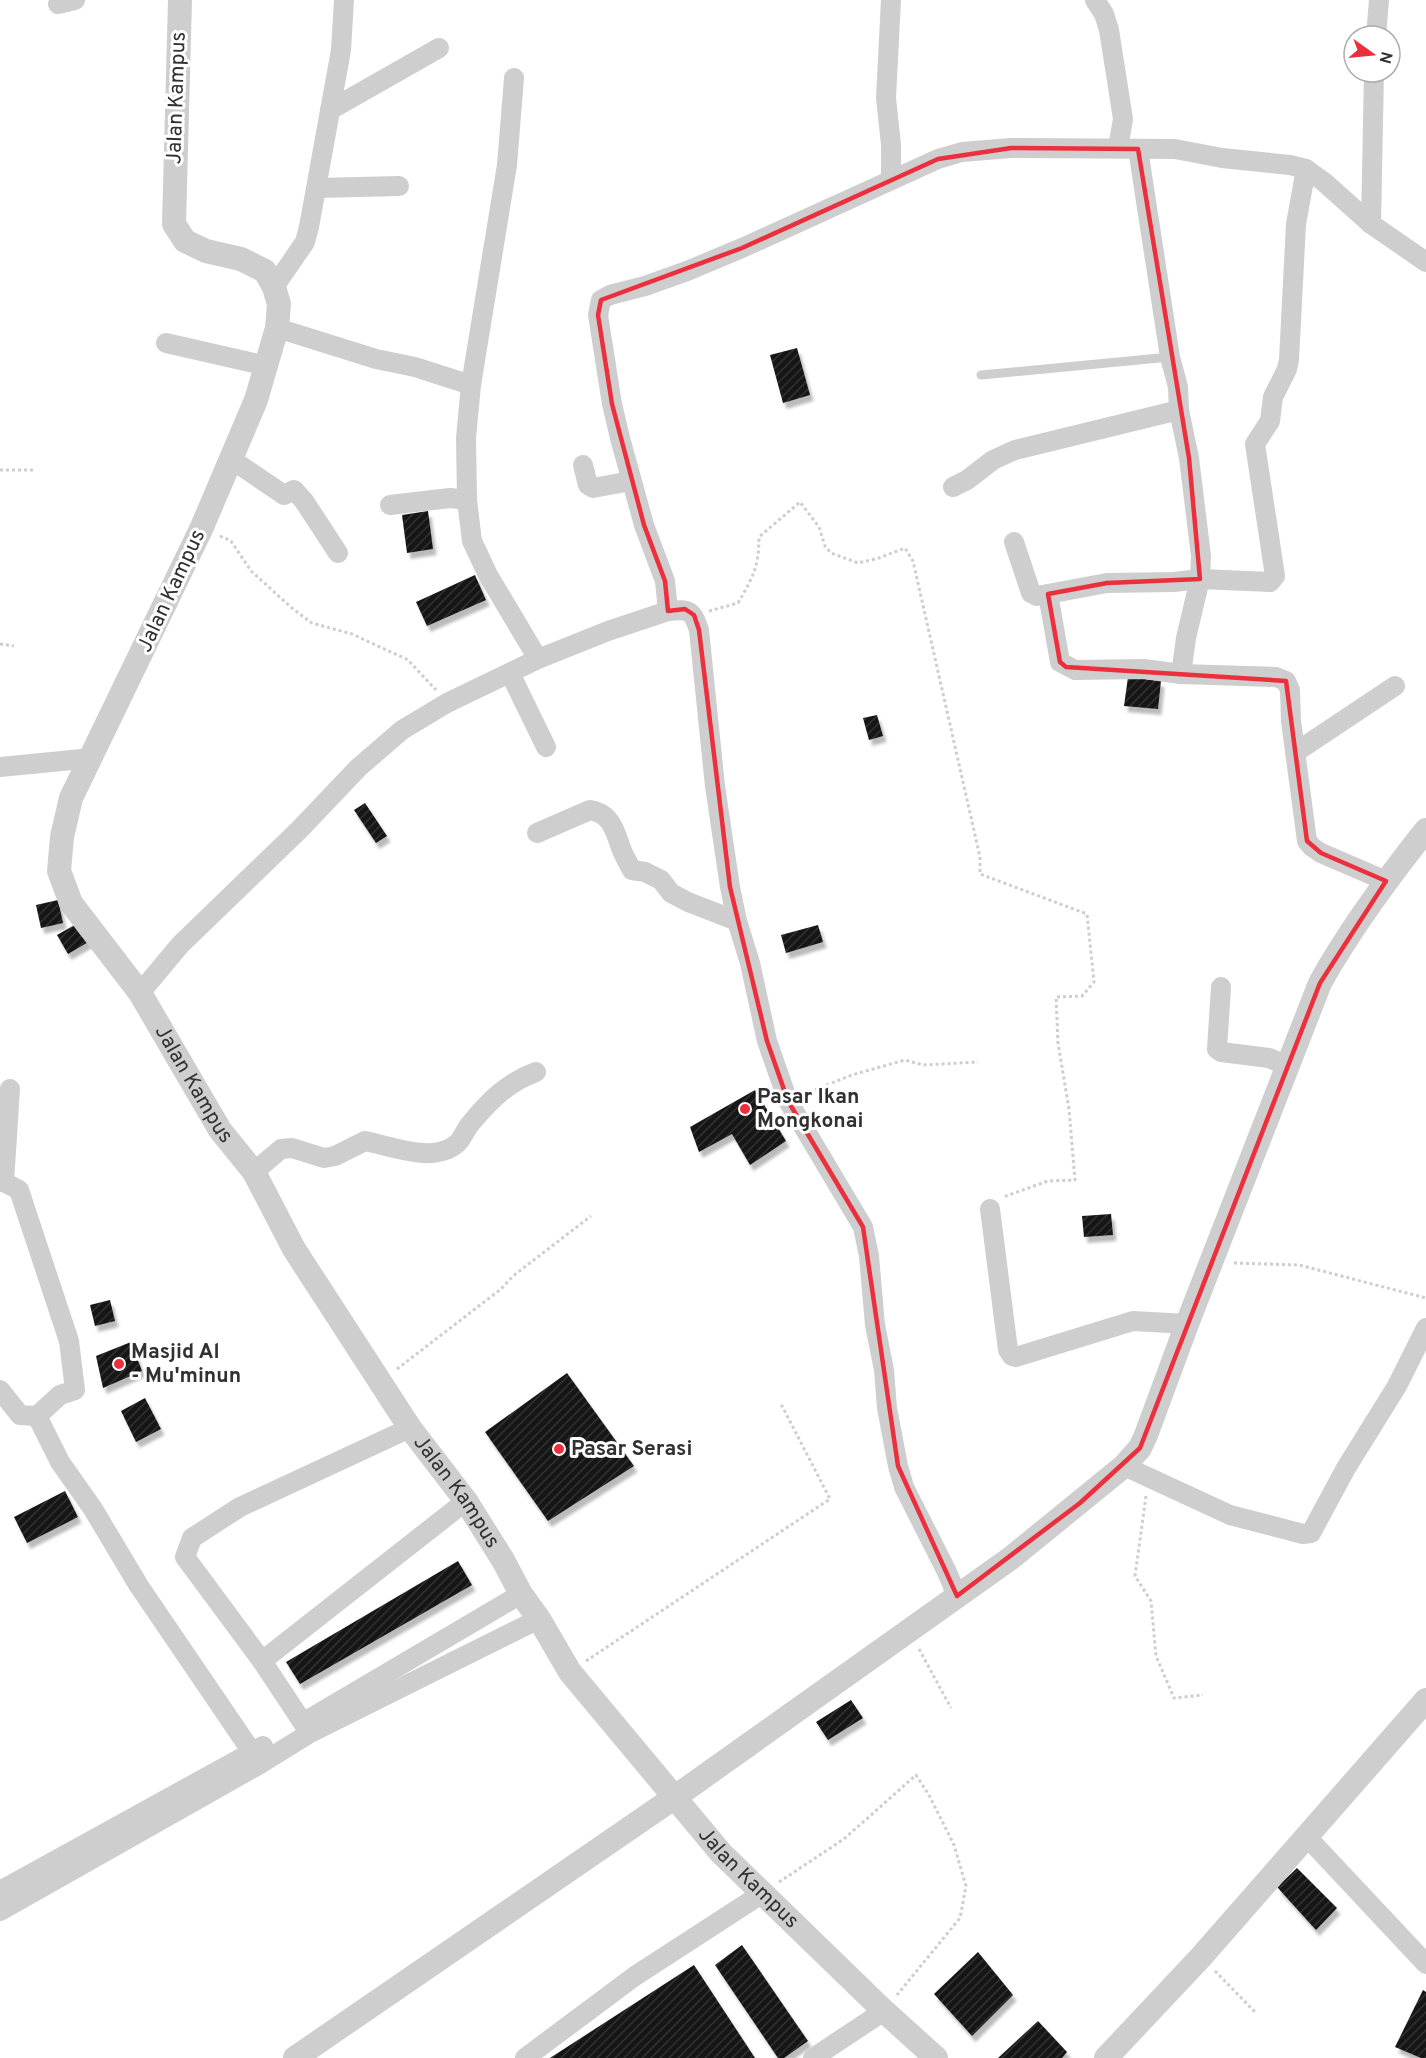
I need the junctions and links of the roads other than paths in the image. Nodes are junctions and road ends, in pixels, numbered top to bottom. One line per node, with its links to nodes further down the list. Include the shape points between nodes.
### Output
1 (180, 0): 19 (street, Jalan Kampus, via 174,224 185,241 206,251 242,259 265,271)
2 (344, 0): 10 (street)
3 (891, 0): 14 (street, via 886,98)
4 (1095, 0): 11 (street, via 1109,30 1122,108)
5 (1379, 0): 6 (street)
6 (1377, 24)
7 (439, 48): 10 (street)
8 (514, 78): 25 (street, via 507,165)
9 (1374, 84): 17 (street)
10 (330, 110): 16 (street)
11 (1118, 148): 12 (street); 14 (street, via 962,152)
12 (1138, 149): 13 (street, via 1175,148); 22 (street)
13 (1306, 169): 17 (street); 35 (street, via 1296,225 1289,360 1273,397 1270,421 1255,444 1275,576 1270,582)
14 (891, 180): 29 (street, via 687,271 600,300 598,315 612,404)
15 (399, 186): 16 (street)
16 (317, 188): 19 (street, via 305,242)
17 (1371, 224): 18 (street)
18 (1426, 262)
19 (274, 287): 20 (street, Jalan Kampus, via 279,304)
20 (277, 328): 23 (street, Jalan Kampus); 25 (street)
21 (166, 343): 23 (street)
22 (1170, 357): 24 (lane); 26 (street)
23 (267, 366): 27 (street, Jalan Kampus)
24 (981, 375)
25 (471, 385): 31 (street, via 466,438)
26 (1179, 410): 30 (street, via 1015,450); 35 (street, via 1200,538)
27 (231, 459): 34 (street, via 284,495 294,490); 44 (street, Jalan Kampus)
28 (582, 465): 29 (street, via 592,488)
29 (631, 481): 37 (street, via 665,581)
30 (953, 487)
31 (467, 500): 32 (street, via 450,498); 38 (street, via 472,541)
32 (390, 505)
33 (1014, 542): 36 (street, via 1031,592 1037,596)
34 (338, 553)
35 (1200, 579): 36 (street, via 1107,584); 40 (street)
36 (1048, 594): 40 (street, via 1060,662 1066,667)
37 (668, 611): 38 (street); 49 (street, via 685,609 694,615 699,630 714,775)
38 (537, 659): 39 (street)
39 (510, 672): 42 (street); 51 (street, via 402,730 358,768 180,945)
40 (1181, 674): 43 (street, via 1276,677 1286,681)
41 (1395, 686): 43 (street)
42 (546, 747)
43 (1296, 752): 48 (street, via 1307,841 1321,854)
44 (92, 758): 45 (street); 51 (street, Jalan Kampus, via 71,798 59,871 71,903)
45 (0, 767)
46 (1426, 830): 48 (street)
47 (537, 833): 49 (street, via 590,810 598,812 613,824 632,870 645,872 661,880 671,893)
48 (1386, 881): 52 (street, via 1320,983)
49 (737, 921): 66 (street, via 767,1041 788,1101 863,1227 898,1466 904,1487)
50 (1221, 987): 52 (street, via 1217,1049 1269,1058)
51 (140, 993): 55 (street, Jalan Kampus, via 220,1130)
52 (1287, 1066): 58 (street)
53 (536, 1072): 55 (street, via 497,1094 455,1146 445,1150 426,1153 365,1141 324,1158 292,1148 281,1149)
54 (10, 1089): 56 (street)
55 (254, 1172): 62 (street, Jalan Kampus, via 294,1249)
56 (2, 1182): 61 (street, via 19,1190 73,1364 75,1390 60,1395)
57 (990, 1209): 58 (street, via 1008,1350 1012,1356 1133,1321)
58 (1187, 1324): 63 (street, via 1140,1448)
59 (1426, 1328): 63 (street, via 1397,1386 1311,1533 1230,1515)
60 (0, 1390): 61 (street, via 20,1415)
61 (37, 1416): 71 (street, via 60,1462 139,1586)
62 (410, 1428): 64 (street, Jalan Kampus); 68 (street, via 240,1508 192,1538 185,1557)
63 (1124, 1466): 66 (street)
64 (466, 1501): 65 (street, Jalan Kampus); 68 (street)
65 (521, 1594): 67 (street, Jalan Kampus); 70 (street)
66 (957, 1596): 72 (street)
67 (539, 1619): 70 (street); 72 (street, Jalan Kampus, via 570,1671)
68 (262, 1660): 70 (street)
69 (1426, 1700): 73 (street)
70 (306, 1728): 71 (street)
71 (256, 1758): 74 (street); 76 (street)
72 (675, 1797): 75 (street, Jalan Kampus, via 721,1853); 79 (street)
73 (1307, 1838): 77 (street); 83 (street)
74 (0, 1892)
75 (763, 1893): 78 (street, Jalan Kampus); 80 (street, via 635,1976)
76 (0, 1911)
77 (1426, 1964)
78 (884, 2011): 81 (street); 82 (street, Jalan Kampus)
79 (296, 2058)
80 (525, 2058)
81 (813, 2058)
82 (936, 2058)
83 (1106, 2058)

